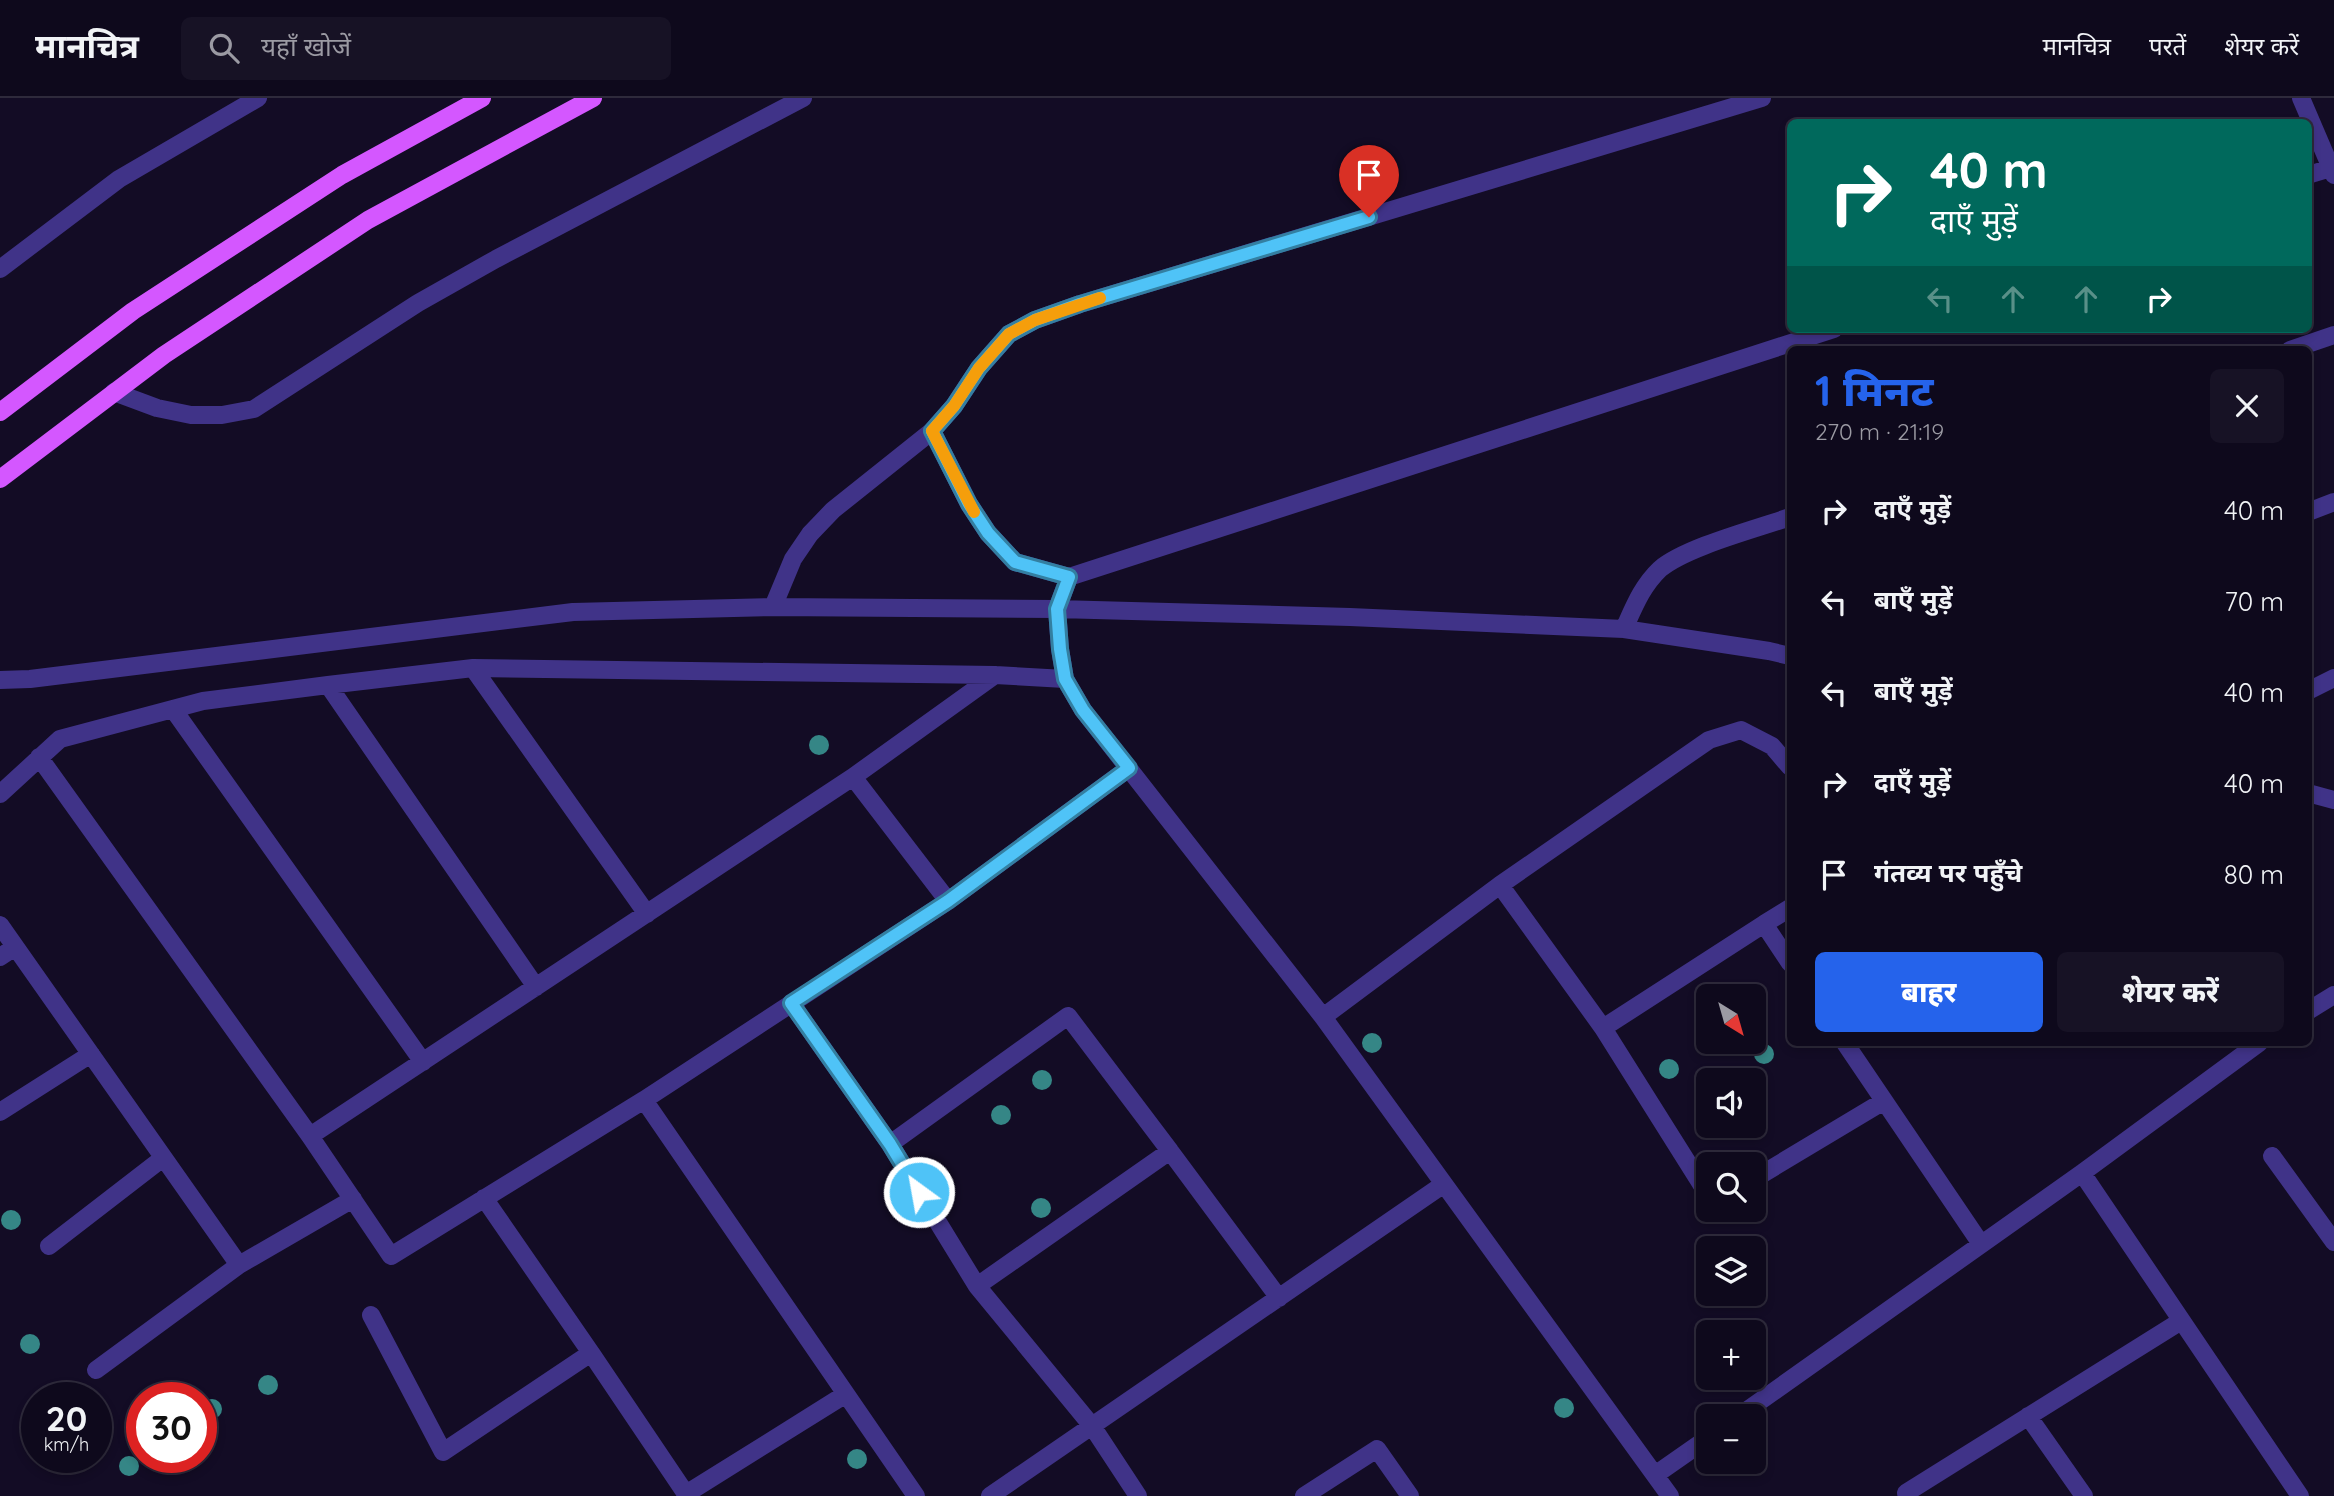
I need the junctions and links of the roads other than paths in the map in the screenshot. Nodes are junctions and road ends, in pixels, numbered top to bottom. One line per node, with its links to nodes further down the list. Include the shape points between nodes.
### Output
1 (258, 98): 11 (street, via 118,179)
2 (482, 98): 16 (main road, via 342,175 133,311)
3 (593, 98): 15 (main road, via 368,220)
4 (803, 98): 15 (street, via 418,303 254,409 191,415)
5 (1762, 98): 17 (street, via 1035,320 1009,334)
6 (2301, 98): 7 (street)
7 (2310, 119)
8 (2312, 124): 9 (street)
9 (2332, 172): 10 (street)
10 (2312, 174)
11 (0, 270)
12 (1822, 333): 22 (street)
13 (2334, 335): 14 (street)
14 (2302, 346)
15 (114, 392): 18 (main road)
16 (0, 412)
17 (932, 431): 22 (street, via 969,504 1015,562); 23 (street, via 833,510 810,534 793,559)
18 (0, 479)
19 (2334, 502): 20 (street)
20 (2312, 510)
21 (1787, 518): 25 (street, via 1698,548 1661,568 1640,592)
22 (1069, 577): 24 (street)
23 (773, 607): 24 (street); 31 (street, via 573,612)
24 (1057, 609): 25 (street); 30 (street)
25 (1624, 629): 26 (street)
26 (1787, 655)
27 (473, 668): 28 (street); 32 (street); 45 (street)
28 (995, 675): 30 (street); 38 (street)
29 (2334, 678): 33 (street)
30 (1065, 679): 37 (street)
31 (0, 680)
32 (328, 685): 34 (street); 51 (street)
33 (2312, 689)
34 (173, 709): 35 (street, via 60,738); 60 (street)
35 (40, 758): 39 (street); 64 (street)
36 (1787, 764): 42 (street, via 1772,746 1741,730 1709,740)
37 (1129, 768): 43 (street); 55 (street)
38 (853, 777): 43 (street); 45 (street)
39 (0, 794)
40 (2312, 794): 41 (street)
41 (2334, 800)
42 (1500, 886): 55 (street); 56 (street)
43 (948, 901): 53 (street)
44 (1787, 910): 46 (street)
45 (647, 914): 51 (street)
46 (1764, 924): 50 (street); 56 (street)
47 (0, 925): 48 (street)
48 (15, 947): 49 (street); 59 (street)
49 (0, 957)
50 (1787, 958)
51 (536, 987): 60 (street)
52 (2334, 995): 54 (street)
53 (791, 1003): 61 (street); 65 (street)
54 (2312, 1009)
55 (1324, 1017): 72 (street)
56 (1603, 1028): 71 (street)
57 (1847, 1046): 62 (street)
58 (2255, 1046): 70 (street)
59 (91, 1054): 63 (street); 68 (street)
60 (424, 1062): 64 (street)
61 (644, 1100): 73 (street); 86 (street)
62 (1884, 1101): 69 (street); 77 (street)
63 (0, 1112)
64 (310, 1136): 74 (street)
65 (890, 1144): 66 (street, via 1068,1016); 80 (street)
66 (1170, 1151): 80 (street); 81 (street)
67 (2272, 1156): 75 (street)
68 (163, 1158): 78 (street); 79 (street)
69 (1766, 1172)
70 (2082, 1173): 77 (street); 83 (street)
71 (1696, 1176)
72 (1444, 1184): 81 (street); 91 (street)
73 (484, 1198): 74 (street, via 391,1256); 84 (street)
74 (353, 1199): 79 (street)
75 (2328, 1221): 76 (street)
76 (2334, 1242)
77 (1981, 1244): 87 (street)
78 (49, 1246)
79 (239, 1265): 85 (street)
80 (978, 1286): 89 (street)
81 (1279, 1298): 89 (street)
82 (371, 1315): 84 (street, via 443,1451)
83 (2181, 1321): 88 (street); 101 (street)
84 (591, 1353): 92 (street)
85 (96, 1370)
86 (846, 1394): 92 (street); 93 (street)
87 (1756, 1404)
88 (2028, 1416): 99 (street, via 1906,1493); 100 (street)
89 (1092, 1426): 94 (street); 95 (street)
90 (1696, 1447): 91 (street)
91 (1656, 1475): 98 (street)
92 (685, 1495)
93 (916, 1496)
94 (990, 1496)
95 (1138, 1496)
96 (1304, 1496): 97 (street, via 1377,1449)
97 (1410, 1496)
98 (1671, 1496)
99 (1908, 1496)
100 (2084, 1496)
101 (2300, 1496)

